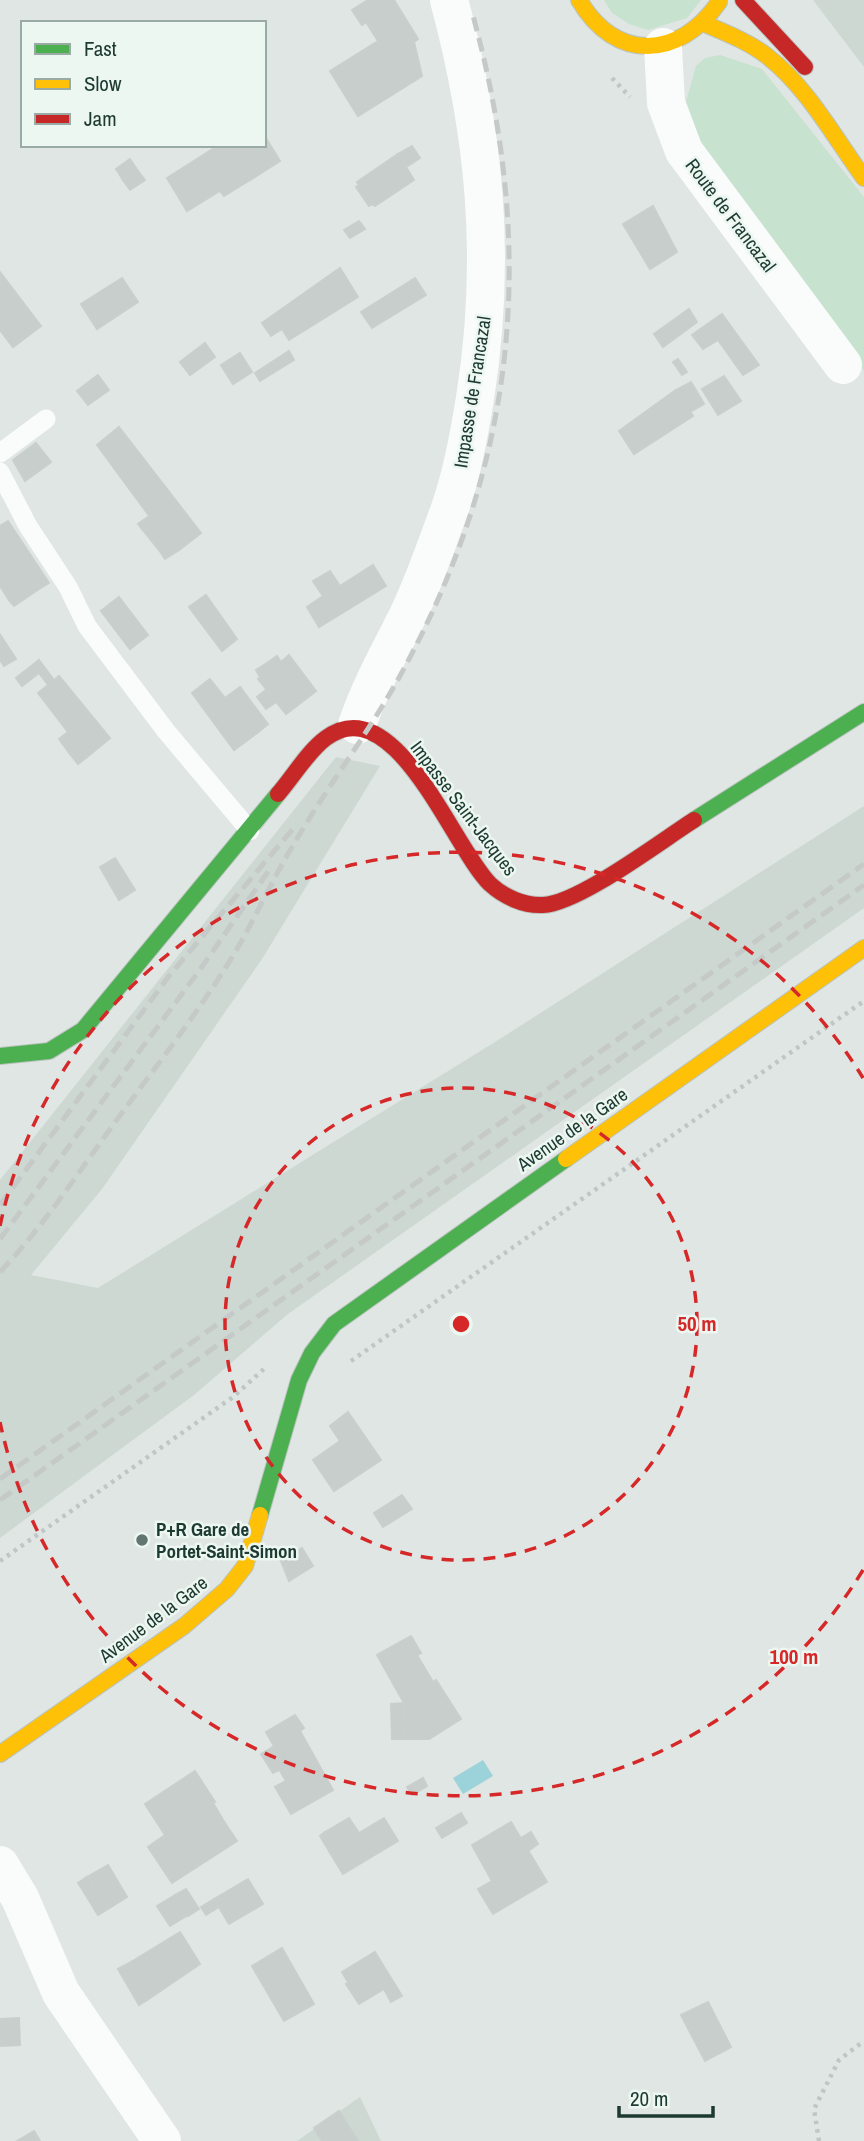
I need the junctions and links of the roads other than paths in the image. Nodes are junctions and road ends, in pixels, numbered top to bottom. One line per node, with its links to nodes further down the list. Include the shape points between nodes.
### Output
1 (449, 0): 14 (street, Impasse de Francazal, via 484,172 488,254 484,340 471,422 450,508)
2 (579, 0): 6 (street, via 598,29 617,41 639,48)
3 (719, 0): 5 (street)
4 (743, 0): 7 (street)
5 (705, 24): 6 (street, via 685,39); 8 (street, via 767,56 792,80)
6 (663, 47): 9 (street, Route de Francazal, via 666,103 684,151)
7 (812, 75)
8 (864, 178)
9 (843, 365)
10 (46, 419): 11 (lane)
11 (0, 453)
12 (0, 472): 15 (lane, via 88,626 166,731)
13 (864, 712): 14 (street, Impasse Saint-Jacques, via 566,901 536,906 505,896 489,883 410,765 384,739)
14 (357, 725): 15 (street, via 324,739)
15 (250, 831): 17 (street, via 83,1030 49,1051)
16 (864, 948): 18 (street, Avenue de la Gare, via 334,1324 299,1380 245,1566 227,1589 184,1626)
17 (0, 1056)
18 (0, 1754)
19 (0, 1865): 20 (street, via 20,1898 61,1993)
20 (162, 2141)

